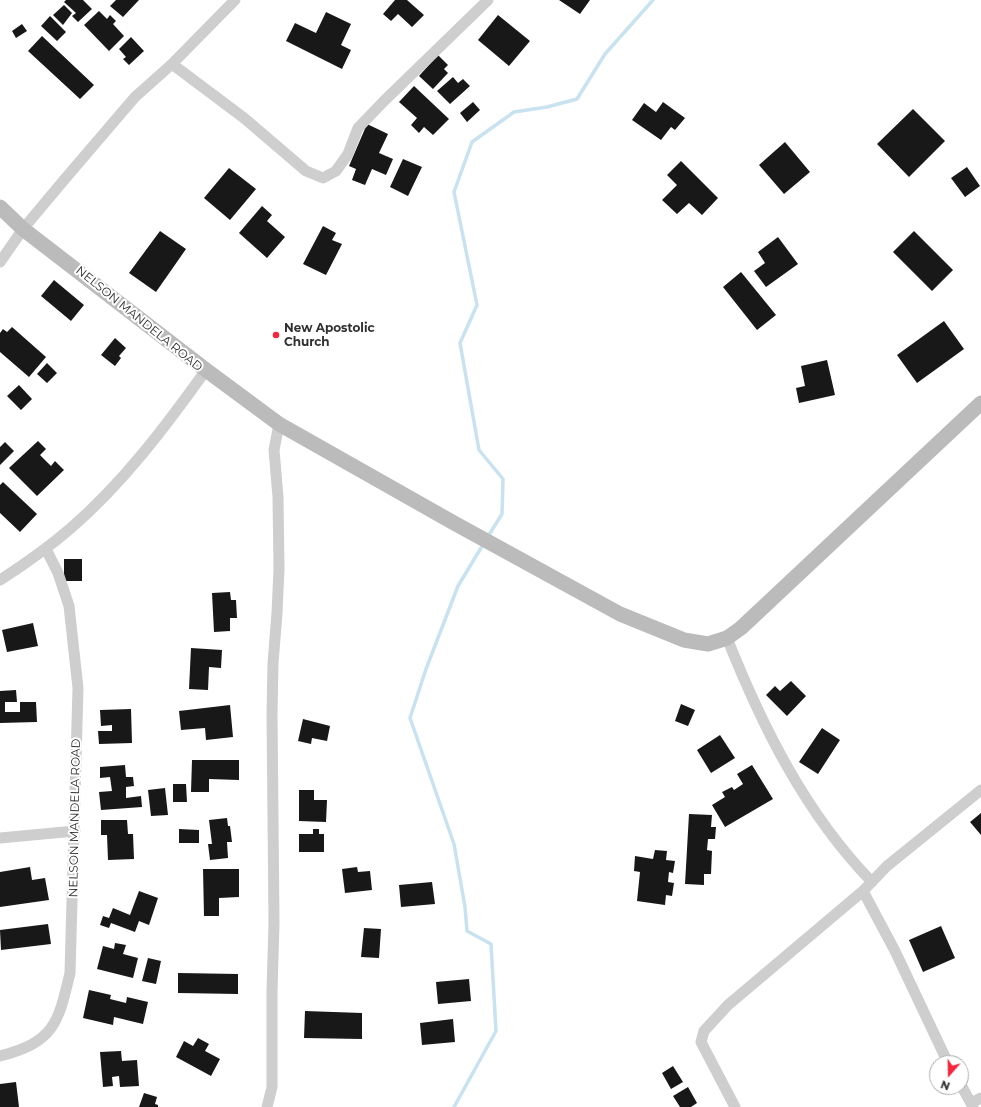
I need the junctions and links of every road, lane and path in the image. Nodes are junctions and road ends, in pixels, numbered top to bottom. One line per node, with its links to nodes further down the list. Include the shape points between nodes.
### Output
1 (235, 0): 3 (street)
2 (488, 0): 3 (street, via 358,128 348,154 336,171 323,178 306,171 244,118)
3 (172, 64): 5 (street, via 135,97)
4 (0, 207): 5 (street, NELSON MANDELA ROAD)
5 (24, 229): 6 (street); 7 (street, NELSON MANDELA ROAD)
6 (0, 262)
7 (206, 370): 9 (street); 10 (street, NELSON MANDELA ROAD, via 161,430 116,483)
8 (981, 403): 12 (street)
9 (279, 424): 12 (street, via 620,614 684,640 708,644); 22 (street, via 274,450 278,497 279,569 272,714 272,1087)
10 (46, 549): 11 (street, NELSON MANDELA ROAD); 14 (street, NELSON MANDELA ROAD, via 58,573 69,606 74,649 78,688)
11 (0, 580)
12 (728, 638): 16 (street, via 759,714 805,797 820,822)
13 (981, 790): 16 (street, via 887,866)
14 (75, 831): 15 (street); 19 (street, NELSON MANDELA ROAD, via 70,973 58,1015 51,1030 38,1042)
15 (0, 838)
16 (872, 882): 17 (street)
17 (863, 891): 18 (street, via 895,951); 23 (street, via 728,1005 704,1031 701,1042)
18 (944, 1055)
19 (0, 1056)
20 (969, 1095): 21 (street)
21 (975, 1103)
22 (267, 1107)
23 (735, 1107)

